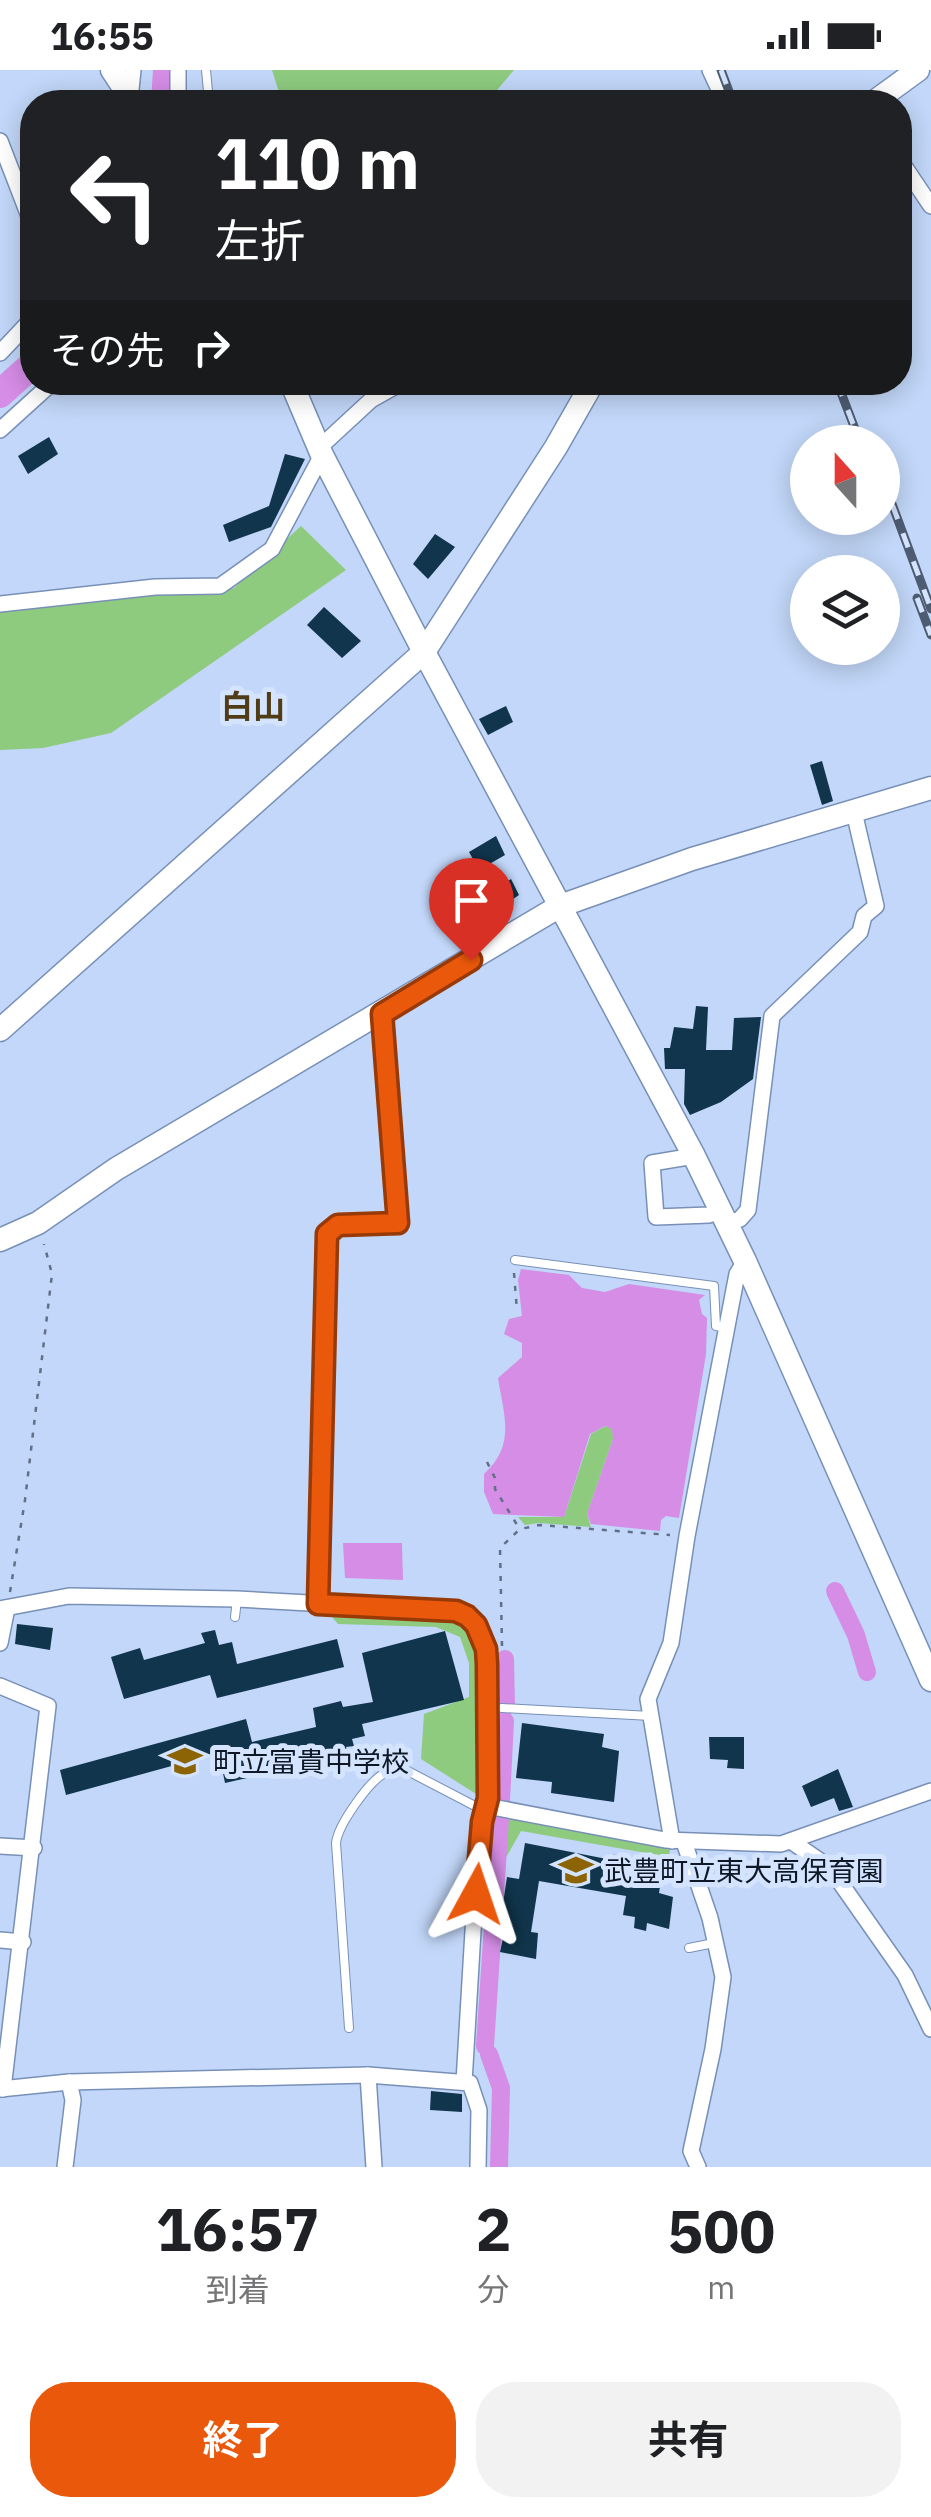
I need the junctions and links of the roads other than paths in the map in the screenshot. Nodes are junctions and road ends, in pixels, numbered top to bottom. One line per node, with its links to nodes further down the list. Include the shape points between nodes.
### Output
1 (918, 70): 2 (street)
2 (890, 90)
3 (0, 141): 5 (street)
4 (912, 178): 6 (street)
5 (20, 193)
6 (931, 206)
7 (20, 332): 8 (street)
8 (0, 353)
9 (39, 395): 13 (street)
10 (297, 395): 14 (street)
11 (380, 395): 14 (street)
12 (586, 395): 16 (street)
13 (0, 430)
14 (320, 452): 15 (street, via 272,549 220,586); 16 (street)
15 (0, 604)
16 (424, 652): 19 (street); 21 (street)
17 (931, 788): 18 (street)
18 (854, 812): 19 (street); 23 (street, via 876,906 860,932 772,1016 748,1210 740,1219)
19 (560, 906): 20 (street); 22 (street)
20 (382, 1014): 24 (street); 29 (street, via 398,1223 338,1225 327,1234)
21 (0, 1030)
22 (694, 1156): 23 (street); 23 (street, via 652,1164 656,1218)
23 (724, 1217): 26 (street)
24 (0, 1240)
25 (515, 1260): 27 (lane, via 714,1286 716,1326)
26 (745, 1261): 27 (street); 33 (street)
27 (727, 1328): 36 (street, via 671,1642 648,1699)
28 (236, 1599): 29 (street); 30 (street, via 69,1596); 31 (lane)
29 (318, 1604): 38 (street, via 456,1611 476,1625 487,1664)
30 (4, 1608): 32 (street)
31 (235, 1617)
32 (0, 1642)
33 (931, 1680)
34 (0, 1686): 42 (street, via 48,1706)
35 (502, 1708): 36 (lane)
36 (652, 1716): 39 (street)
37 (931, 1791): 40 (street)
38 (487, 1806): 39 (street); 47 (lane, via 402,1768 374,1782 339,1829); 51 (street)
39 (678, 1841): 40 (street); 45 (street)
40 (791, 1841): 48 (street, via 830,1868 900,1966)
41 (0, 1846): 42 (street)
42 (34, 1848): 44 (street)
43 (0, 1940): 44 (street)
44 (23, 1942): 52 (street)
45 (715, 1942): 46 (lane); 56 (street, via 723,1977 692,2150)
46 (689, 1948)
47 (349, 2028)
48 (931, 2030)
49 (368, 2075): 50 (street); 51 (street); 54 (street)
50 (69, 2082): 52 (street); 53 (street)
51 (464, 2082): 55 (street, via 473,2087 479,2110)
52 (2, 2089)
53 (65, 2167)
54 (374, 2167)
55 (478, 2167)
56 (698, 2167)

